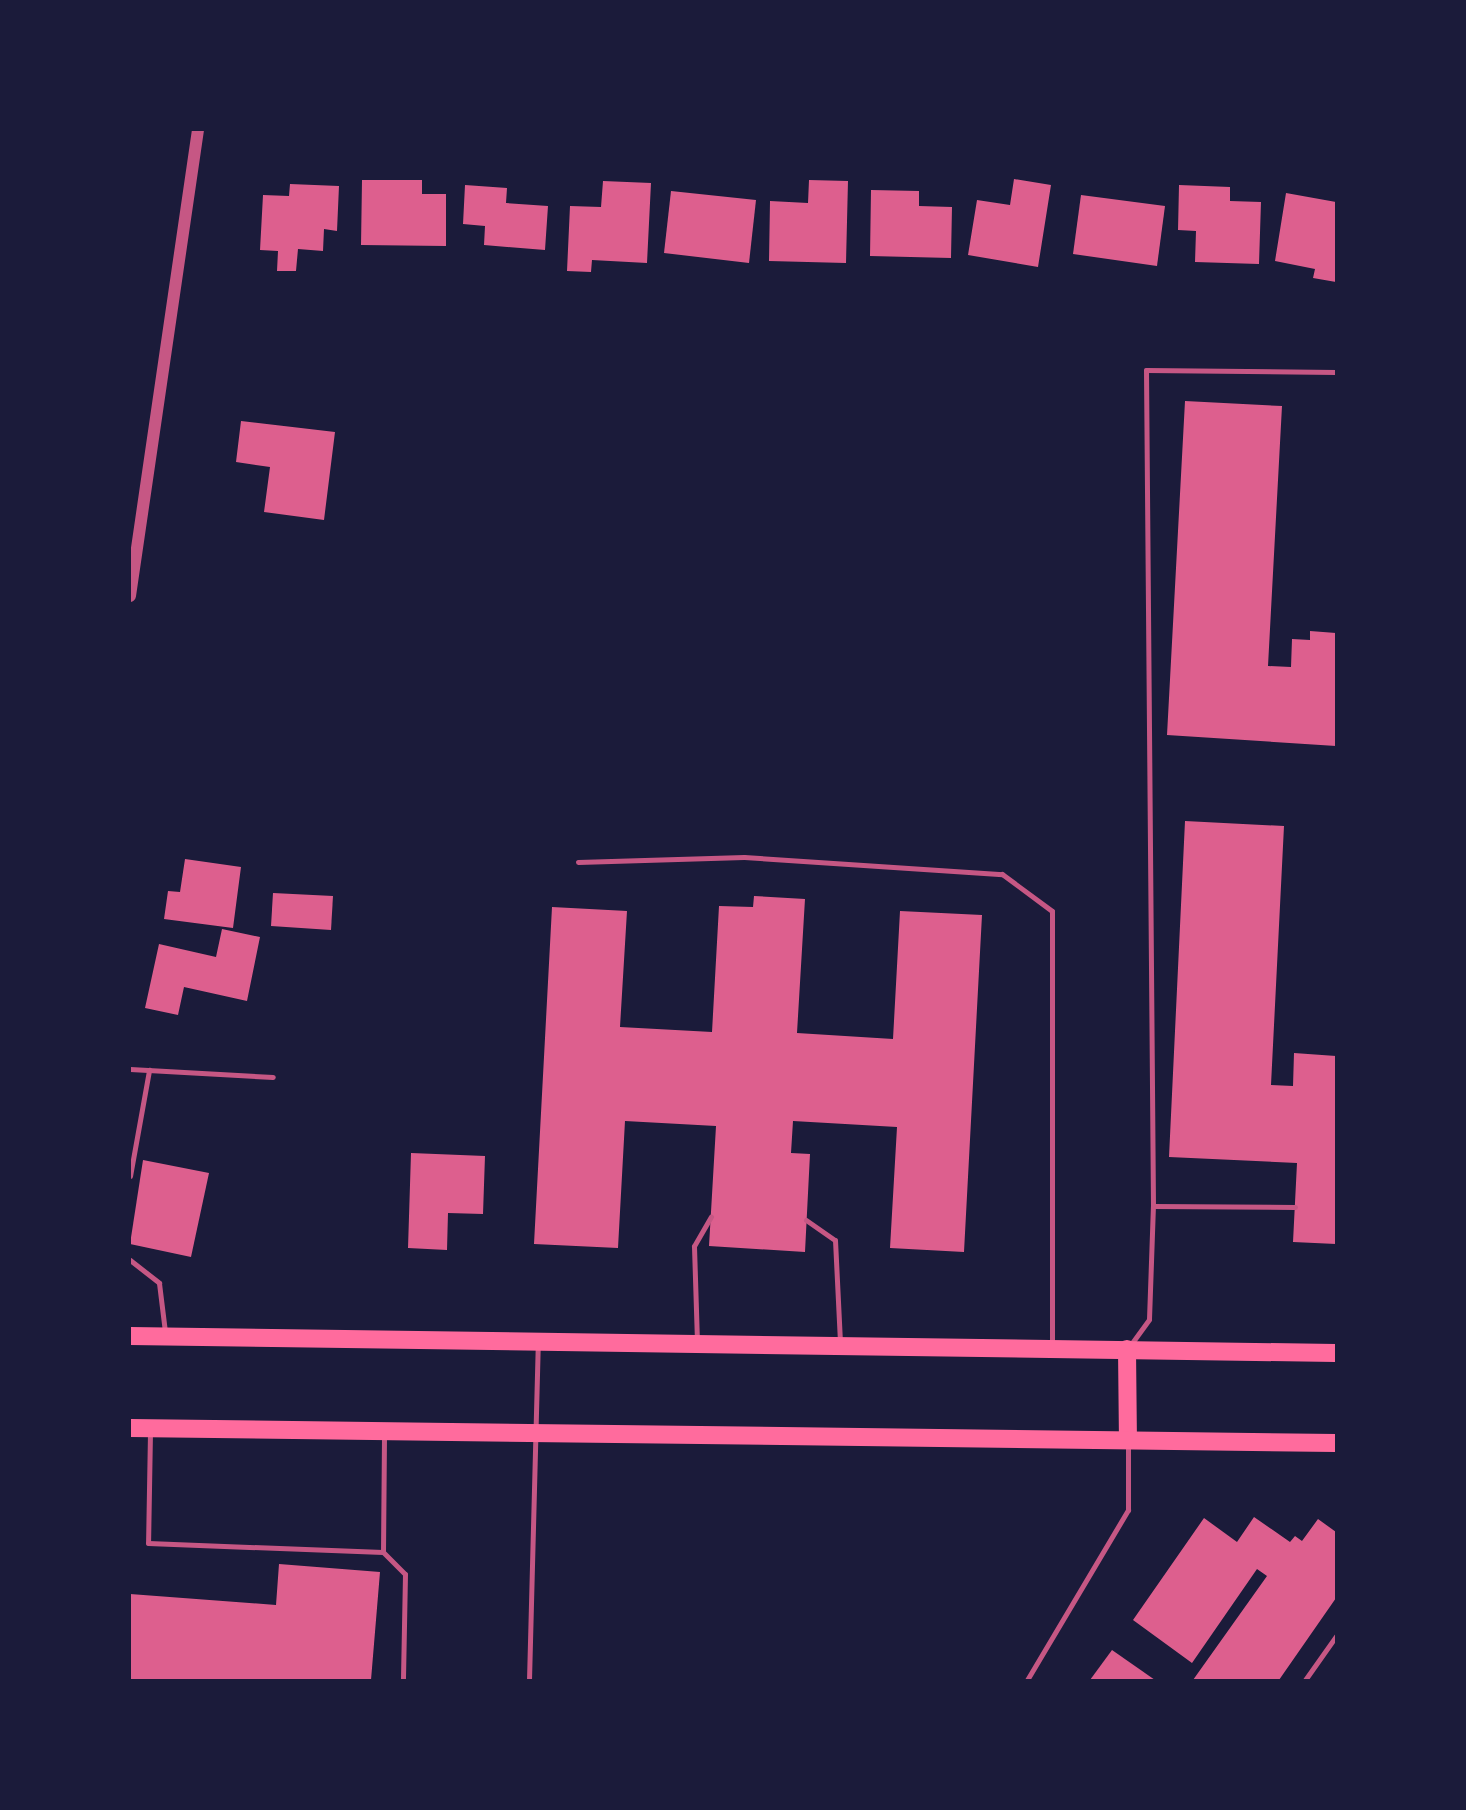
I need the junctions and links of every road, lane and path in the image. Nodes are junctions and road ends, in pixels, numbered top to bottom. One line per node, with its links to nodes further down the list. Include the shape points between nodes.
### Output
1 (198, 130): 3 (street)
2 (1336, 372): 9 (lane, via 1146,370)
3 (130, 596)
4 (578, 862): 19 (lane, via 744,857 1002,874 1052,911)
5 (130, 1069): 6 (lane)
6 (149, 1070): 7 (lane); 8 (lane)
7 (273, 1077)
8 (130, 1176)
9 (1153, 1206): 10 (lane); 20 (lane, via 1149,1319)
10 (1295, 1207)
11 (711, 1216): 17 (lane, via 694,1246)
12 (806, 1220): 18 (lane, via 835,1240)
13 (130, 1260): 15 (lane, via 159,1283)
14 (130, 1336): 15 (main road)
15 (165, 1336): 16 (main road)
16 (538, 1342): 17 (main road); 25 (lane)
17 (697, 1344): 18 (main road)
18 (840, 1346): 19 (main road)
19 (1052, 1349): 20 (main road)
20 (1127, 1349): 21 (main road); 26 (main road)
21 (1336, 1353)
22 (130, 1429): 23 (main road)
23 (150, 1429): 24 (main road); 28 (lane, via 148,1543)
24 (384, 1432): 25 (main road); 28 (lane)
25 (533, 1434): 26 (main road); 31 (lane)
26 (1128, 1440): 27 (main road); 32 (lane, via 1128,1510)
27 (1336, 1443)
28 (383, 1552): 30 (lane, via 405,1574)
29 (1336, 1636): 33 (lane)
30 (403, 1681)
31 (529, 1681)
32 (1027, 1681)
33 (1305, 1681)

